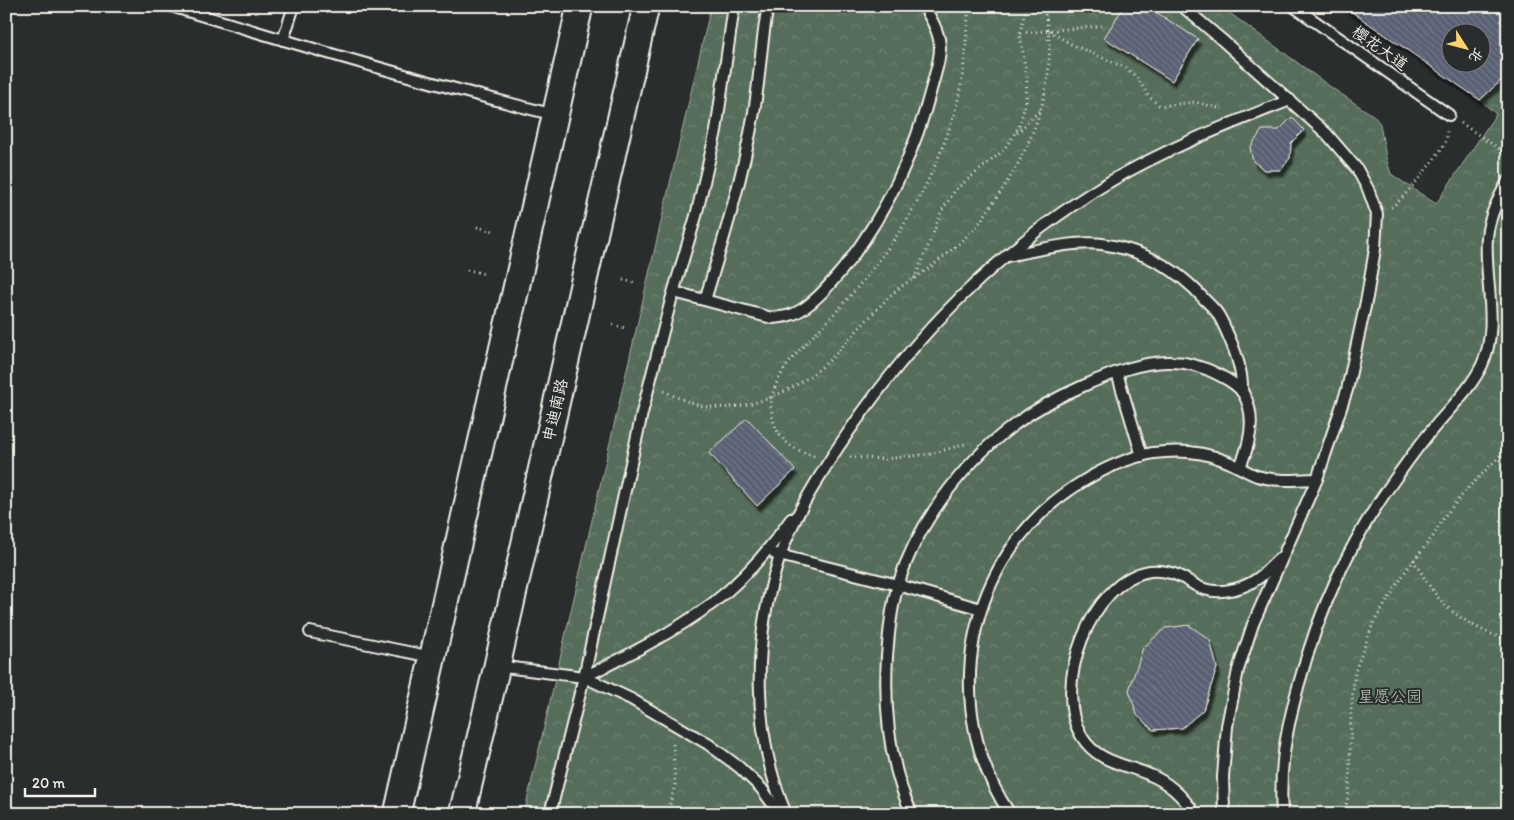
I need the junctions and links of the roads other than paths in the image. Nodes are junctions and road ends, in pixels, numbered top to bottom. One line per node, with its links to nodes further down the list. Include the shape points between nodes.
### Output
1 (171, 6): 10 (lane)
2 (294, 6): 10 (lane)
3 (580, 6): 12 (street)
4 (646, 6): 31 (street, 申迪南路)
5 (734, 6): 16 (lane, via 716,132)
6 (768, 6): 17 (lane, via 746,150)
7 (924, 6): 17 (lane, via 935,26 940,47 927,107 902,172 859,248 811,303 789,316 772,318)
8 (1182, 6): 11 (lane)
9 (1293, 6): 13 (lane, 樱花大道)
10 (283, 40): 12 (lane, via 480,97)
11 (1290, 100): 15 (lane, via 1158,155 1077,202); 23 (lane, via 1328,134 1358,169 1377,214 1367,297 1347,390)
12 (556, 115): 30 (street)
13 (1449, 115)
14 (1508, 181): 42 (lane, via 1491,218 1487,237 1490,319 1489,343 1482,365 1396,477 1349,550 1336,578 1311,640 1291,712 1283,751)
15 (1004, 257): 19 (lane, via 1062,246 1100,244 1152,258 1194,287 1219,315 1240,368); 22 (lane, via 972,285 901,361)
16 (674, 292): 17 (lane); 32 (lane)
17 (705, 300)
18 (1117, 373): 19 (lane, via 1170,362 1193,364 1211,370); 20 (lane); 27 (lane, via 1054,399 1010,428 973,462 937,505 911,552)
19 (1242, 392): 21 (lane, via 1251,431)
20 (1142, 456): 21 (lane, via 1180,452 1204,454); 28 (lane, via 1090,476 1061,495 1033,521 1008,553)
21 (1240, 467): 23 (lane, via 1256,476 1278,481)
22 (820, 475): 24 (lane); 26 (lane, via 796,517)
23 (1317, 479): 25 (lane)
24 (767, 552): 26 (lane); 32 (lane, via 713,602 643,646)
25 (1283, 555): 40 (lane, via 1256,580 1224,591 1205,589 1171,572 1149,571 1138,575 1117,587 1100,606 1082,637 1071,684 1072,705 1082,738 1109,761 1162,781); 41 (lane, via 1253,624 1238,670 1227,726)
26 (780, 556): 27 (lane); 37 (lane, via 763,632 760,672 768,763)
27 (898, 584): 28 (lane); 38 (lane, via 889,624 888,714 893,760)
28 (981, 608): 39 (lane, via 969,684 974,726 984,766)
29 (310, 632): 30 (lane)
30 (433, 657): 33 (street)
31 (498, 666): 32 (lane); 34 (street, 申迪南路)
32 (584, 677): 35 (lane); 36 (lane, via 708,744 761,788)
33 (397, 814)
34 (462, 814)
35 (550, 814)
36 (780, 814)
37 (786, 814)
38 (912, 814)
39 (1010, 814)
40 (1195, 814)
41 (1224, 814)
42 (1282, 814)

